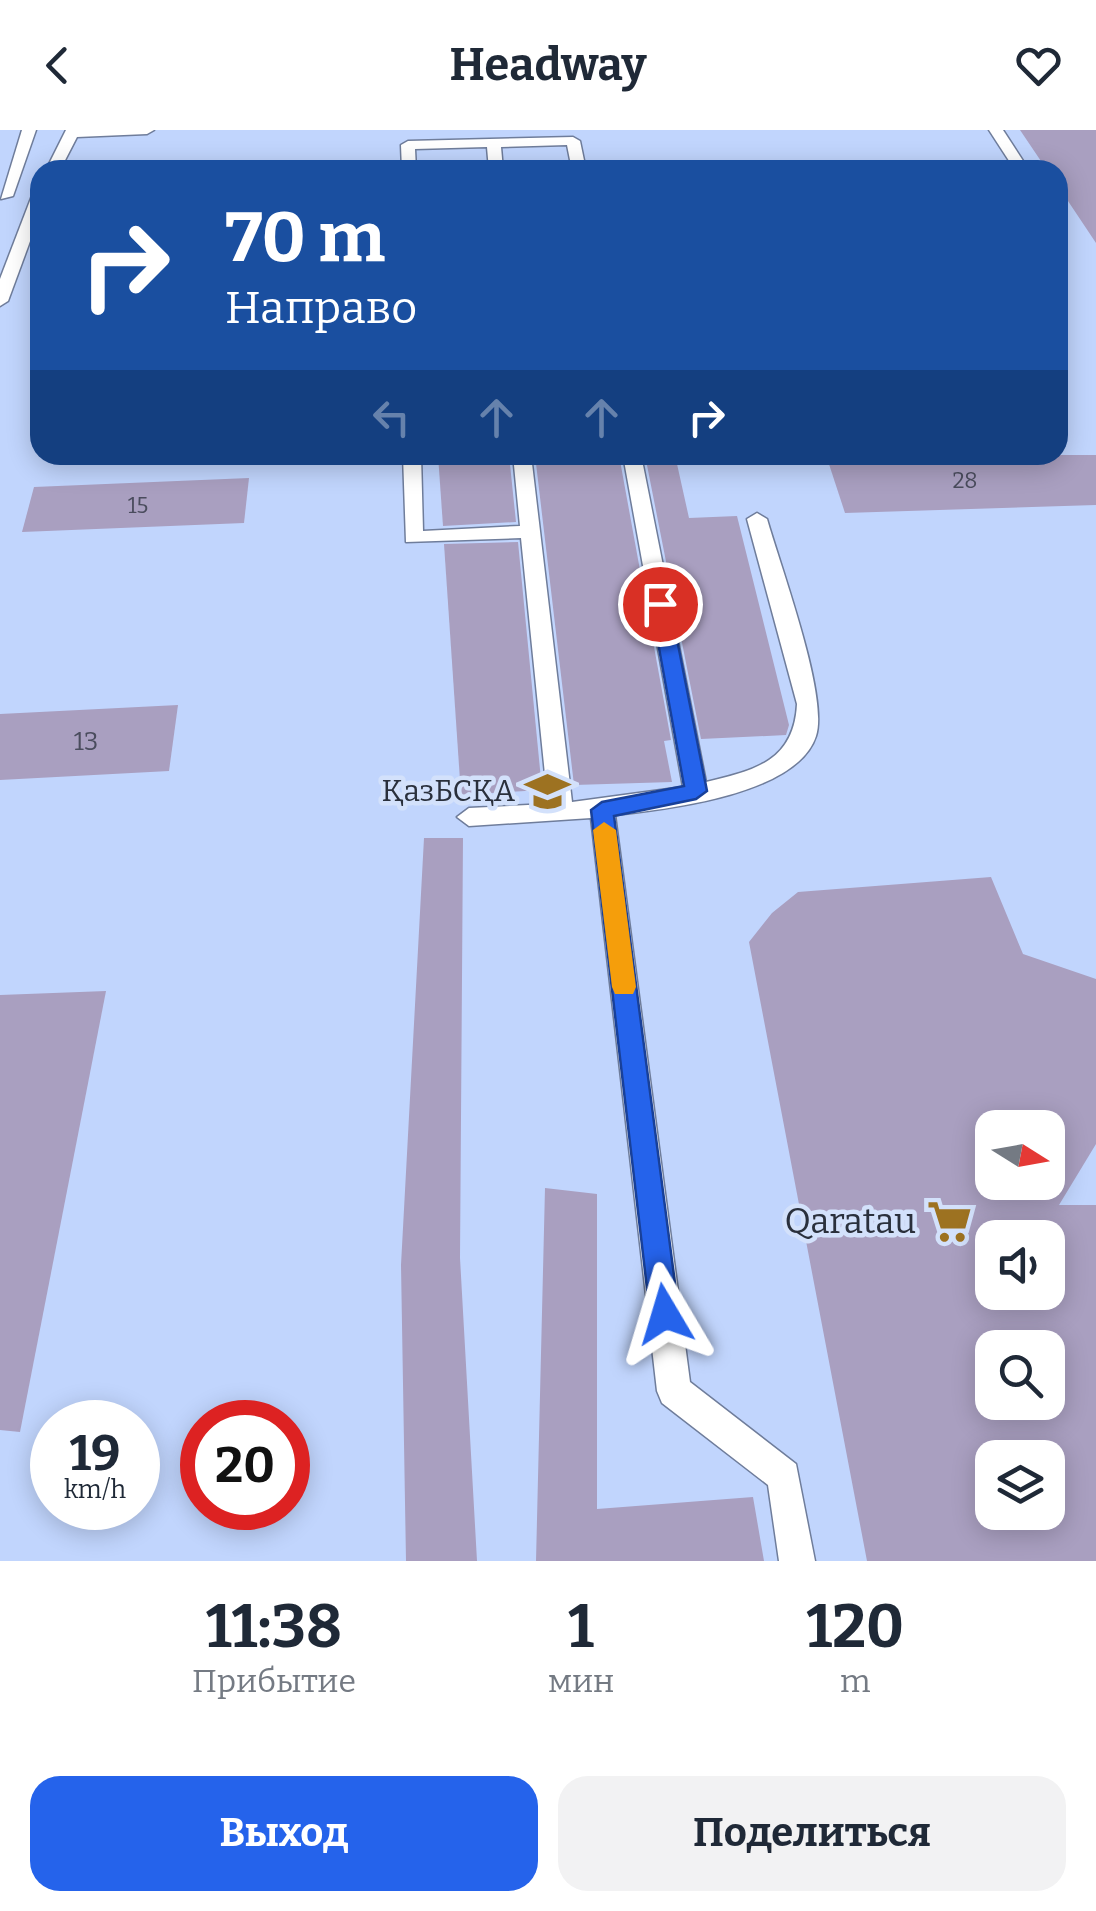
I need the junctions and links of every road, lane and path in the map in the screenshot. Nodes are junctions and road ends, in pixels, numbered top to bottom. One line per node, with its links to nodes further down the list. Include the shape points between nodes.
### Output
1 (29, 130): 12 (lane)
2 (148, 130): 4 (lane)
3 (996, 130): 10 (lane)
4 (72, 131): 6 (lane)
5 (494, 142): 7 (lane, via 408,145); 8 (lane); 9 (lane, via 573,141)
6 (58, 160)
7 (409, 160)
8 (495, 160)
9 (576, 160)
10 (1016, 160)
11 (30, 194): 12 (lane)
12 (3, 196)
13 (30, 220): 14 (lane)
14 (0, 300)
15 (412, 465): 19 (lane, via 413,538)
16 (523, 465): 19 (lane)
17 (634, 465): 20 (lane)
18 (756, 519): 20 (lane, via 808,704 806,736 791,756 752,776)
19 (528, 532): 22 (lane)
20 (696, 791): 21 (lane)
21 (602, 810): 22 (lane); 24 (lane, via 674,1391 784,1476)
22 (561, 814): 23 (lane)
23 (469, 817)
24 (797, 1561)

